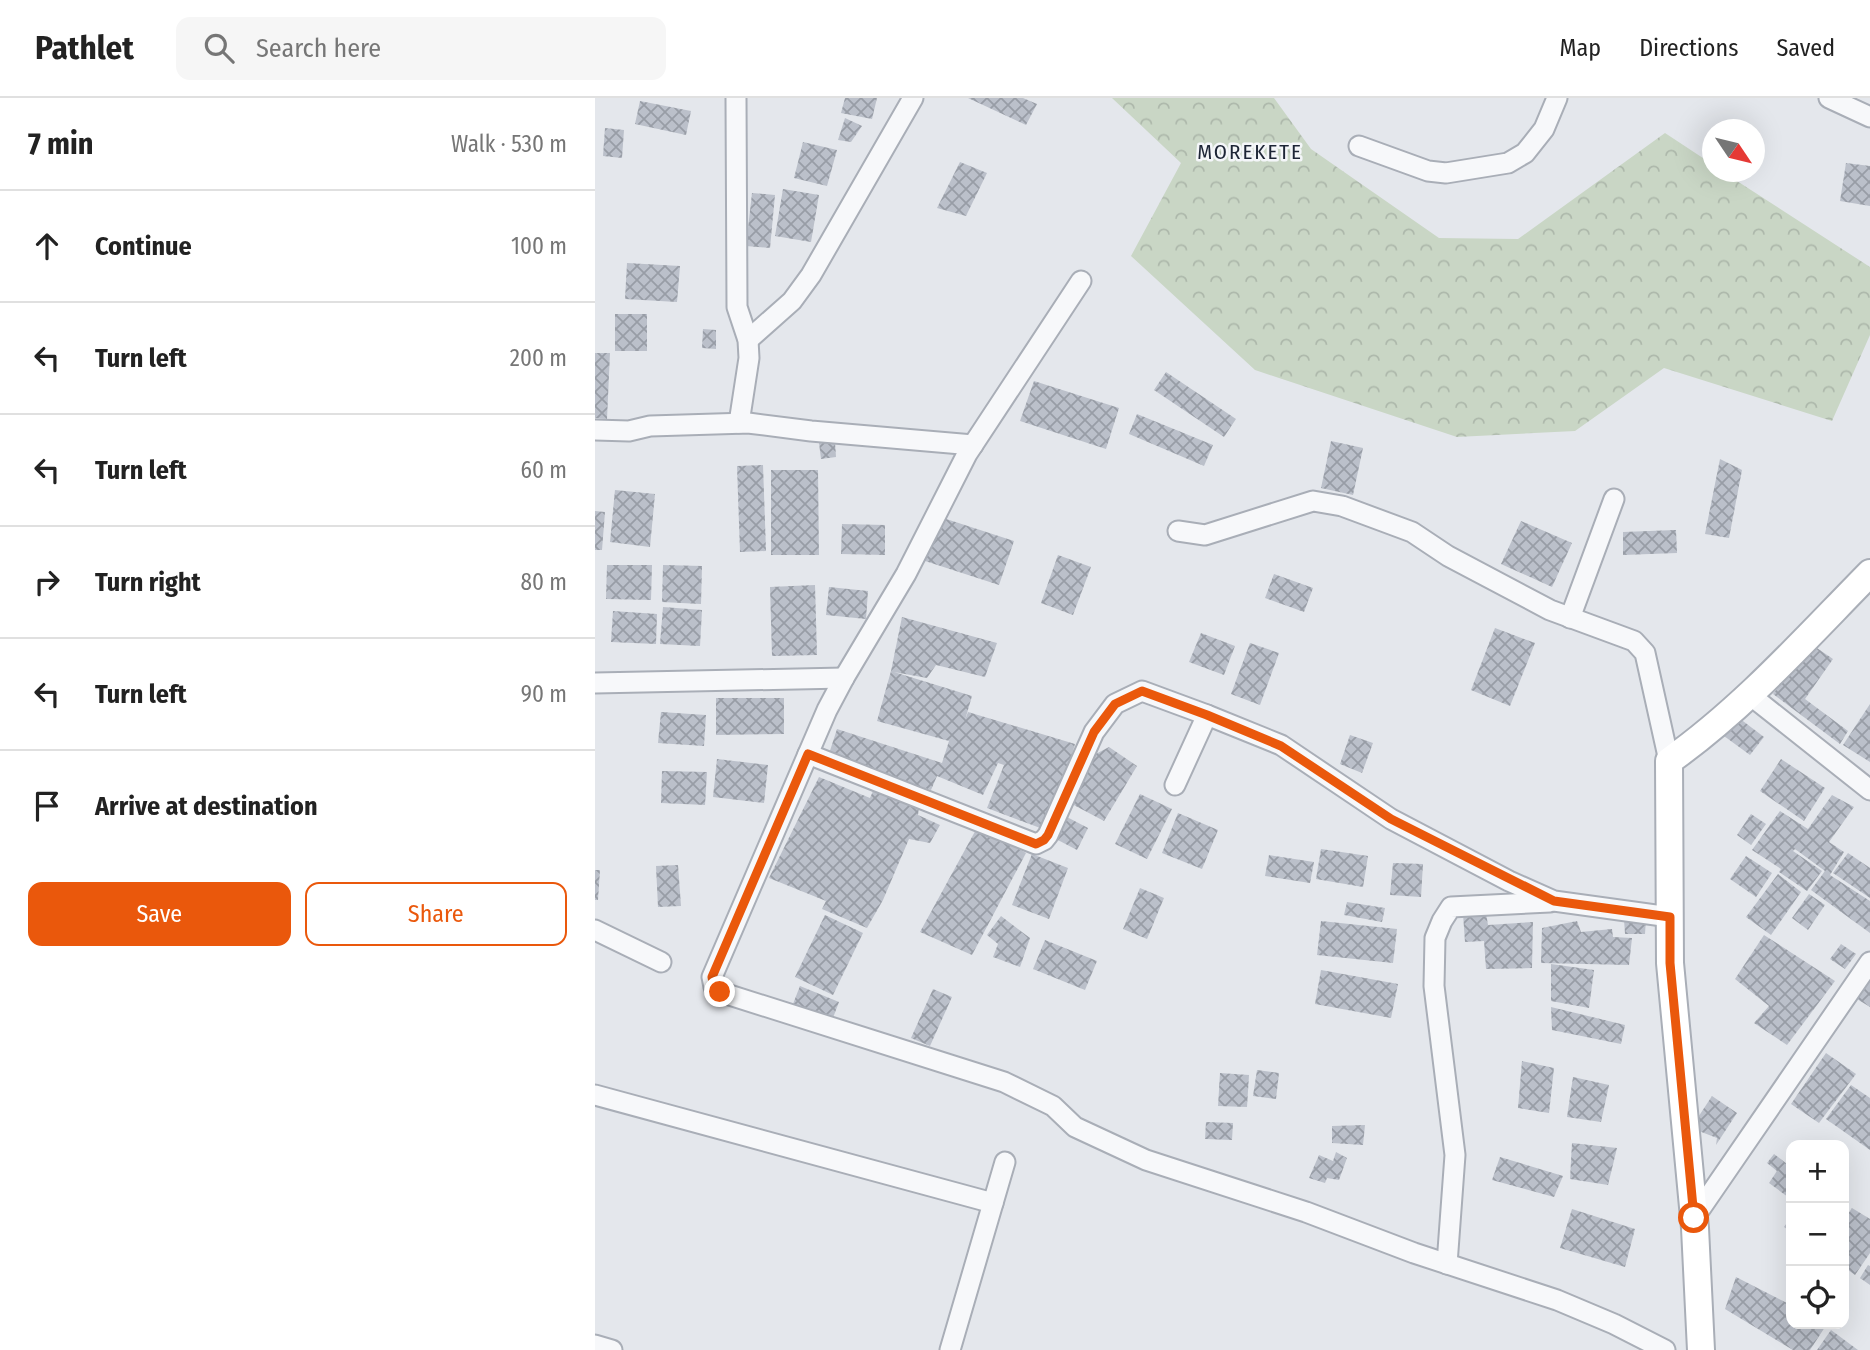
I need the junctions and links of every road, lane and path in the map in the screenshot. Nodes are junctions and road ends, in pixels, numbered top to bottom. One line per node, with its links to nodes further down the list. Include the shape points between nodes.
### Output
1 (736, 98): 8 (street, via 737,307)
2 (913, 98): 8 (street, via 811,275 792,302)
3 (1557, 98): 6 (street, via 1544,129 1525,153 1508,163 1446,173 1428,171)
4 (1829, 98): 5 (street)
5 (1870, 117)
6 (1359, 146)
7 (1081, 281): 11 (street)
8 (748, 340): 9 (street)
9 (739, 423): 10 (street); 11 (street)
10 (595, 430)
11 (973, 445): 16 (street, via 906,574)
12 (1614, 499): 15 (street)
13 (1178, 531): 15 (street, via 1205,535 1313,501 1342,506 1412,532 1448,556)
14 (1870, 573): 18 (street)
15 (1570, 618): 21 (street, via 1634,641 1645,653)
16 (844, 678): 17 (street); 20 (street)
17 (595, 683)
18 (1750, 695): 21 (street); 23 (street)
19 (1207, 715): 20 (street, via 1142,691 1115,704 1094,732 1048,835 1036,844); 22 (street); 24 (street, via 1281,746 1391,819)
20 (808, 754): 33 (street, via 712,977 720,992 1004,1082 1053,1106 1075,1127 1146,1160)
21 (1669, 761): 25 (street)
22 (1175, 785)
23 (1870, 790)
24 (1554, 901): 25 (street); 33 (street, via 1451,907 1435,938 1434,986 1455,1154)
25 (1670, 917): 32 (street, via 1670,963)
26 (595, 930): 27 (street)
27 (661, 962)
28 (1870, 962): 32 (street)
29 (595, 1095): 31 (street)
30 (1005, 1162): 31 (street)
31 (993, 1203): 35 (street)
32 (1694, 1218): 38 (street)
33 (1447, 1264): 37 (street, via 1557,1300)
34 (595, 1345): 36 (street)
35 (952, 1349)
36 (612, 1350)
37 (1665, 1350)
38 (1701, 1350)

